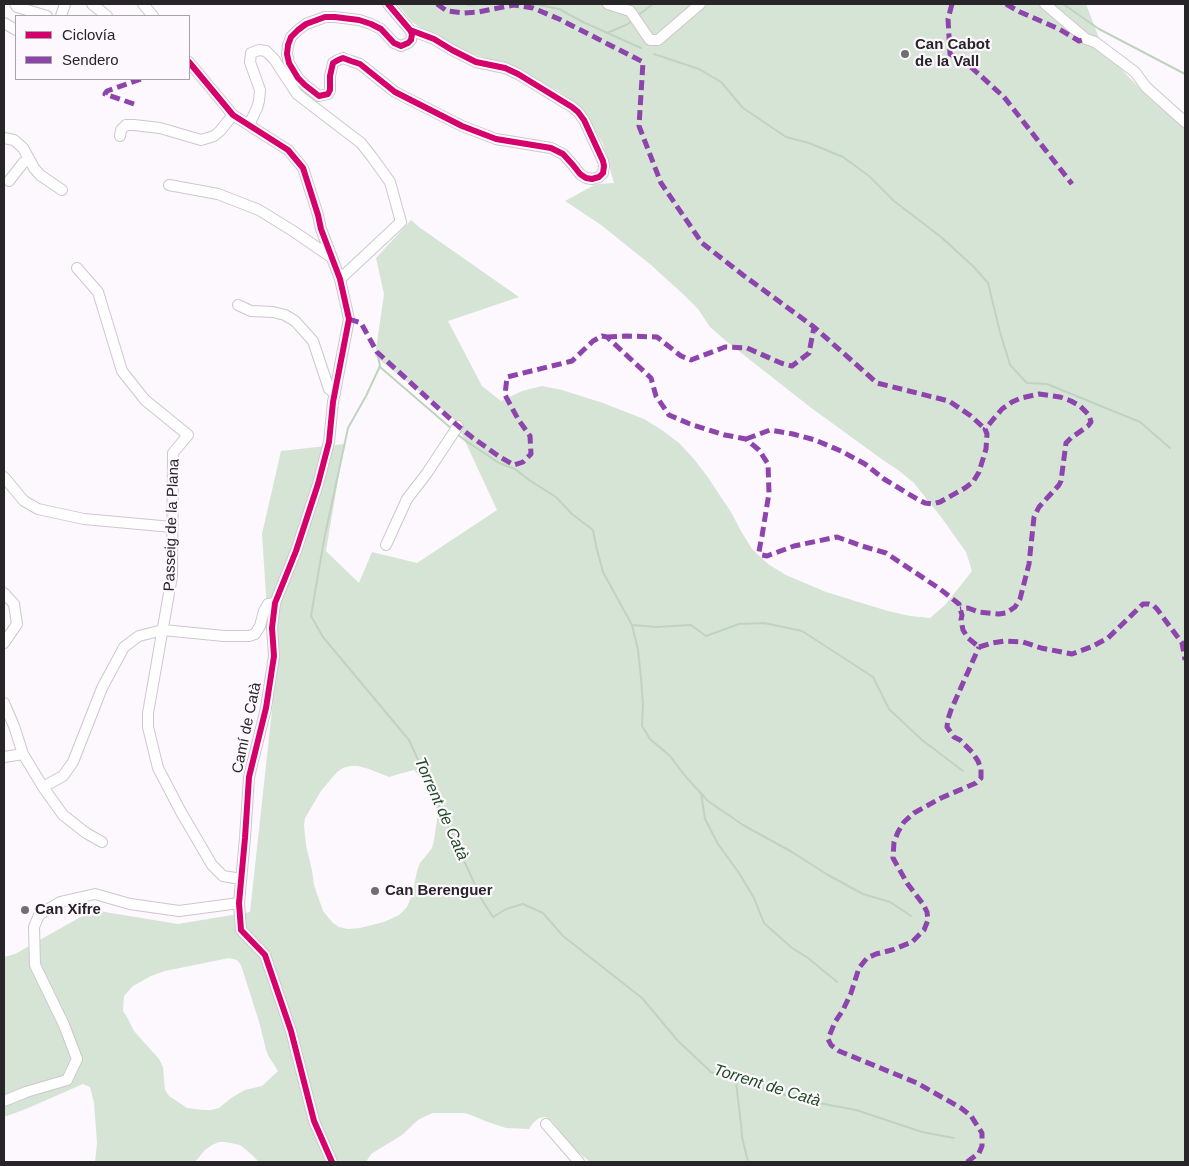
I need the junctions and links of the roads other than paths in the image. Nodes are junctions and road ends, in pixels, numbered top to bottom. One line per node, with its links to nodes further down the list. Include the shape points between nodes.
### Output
1 (15, 4): 7 (street)
2 (143, 4): 8 (street)
3 (388, 4): 11 (street)
4 (608, 4): 5 (street, via 630,11 650,40 658,40)
5 (700, 4)
6 (1045, 4): 14 (street, via 1086,39 1095,42 1135,72 1146,87)
7 (43, 15)
8 (151, 15)
9 (4, 23): 10 (street)
10 (15, 29)
11 (410, 30): 11 (street, via 411,40 401,46 371,24 325,17 306,24 292,37 288,45 288,63 305,86 319,96 328,94 333,63 343,58 360,64 395,92 462,126 496,139 551,148 563,154 586,178 599,177 603,173 603,161 588,128 572,106 518,74 476,62)
12 (190, 63): 13 (street)
13 (233, 115): 15 (street); 16 (street, via 214,136 201,140 160,128 134,125 126,125)
14 (1185, 122)
15 (248, 125): 22 (street, via 288,150 303,168); 24 (street, via 257,108 260,90 250,62 251,54 266,51 297,94 361,143 390,182 401,222)
16 (120, 136)
17 (4, 138): 18 (street, via 14,140)
18 (29, 159): 19 (street); 21 (street, via 40,175)
19 (9, 181)
20 (169, 184): 22 (street, via 218,194 259,210)
21 (62, 190)
22 (331, 256): 24 (street)
23 (77, 268): 29 (street, Passeig de la Plana, via 98,292 122,371 145,400 188,435 173,453)
24 (340, 279): 26 (street, Camí de Catà, via 349,319)
25 (238, 305): 26 (street, via 285,315 295,321 313,341 329,389)
26 (335, 394): 32 (street, Camí de Catà, via 329,442 318,484)
27 (458, 426): 30 (street, via 407,499)
28 (4, 477): 29 (street, via 24,501 38,509 84,519)
29 (172, 527): 33 (street, Passeig de la Plana, via 172,576)
30 (386, 545)
31 (4, 593): 34 (street, via 14,604 17,624)
32 (275, 603): 33 (street, via 268,604 260,626 255,634 249,636); 40 (street, Camí de Catà, via 272,628 274,656 266,708 248,777)
33 (163, 630): 38 (street, via 139,636 124,647 102,688 73,762 63,776); 40 (street, Passeig de la Plana, via 148,713 158,768 212,865 223,876)
34 (4, 643)
35 (4, 703): 36 (street)
36 (24, 754): 37 (street); 38 (street)
37 (4, 757)
38 (43, 787): 39 (street, via 63,815)
39 (102, 842)
40 (241, 879): 41 (street, Camí de Catà)
41 (239, 903): 42 (street, via 178,911 130,904 95,894 60,902 39,915 34,927 36,965 77,1059 67,1080); 44 (street, Camí de Catà, via 241,930 265,955 291,1031 314,1121)
42 (4, 1102)
43 (546, 1124): 45 (street)
44 (332, 1162)
45 (579, 1162)

